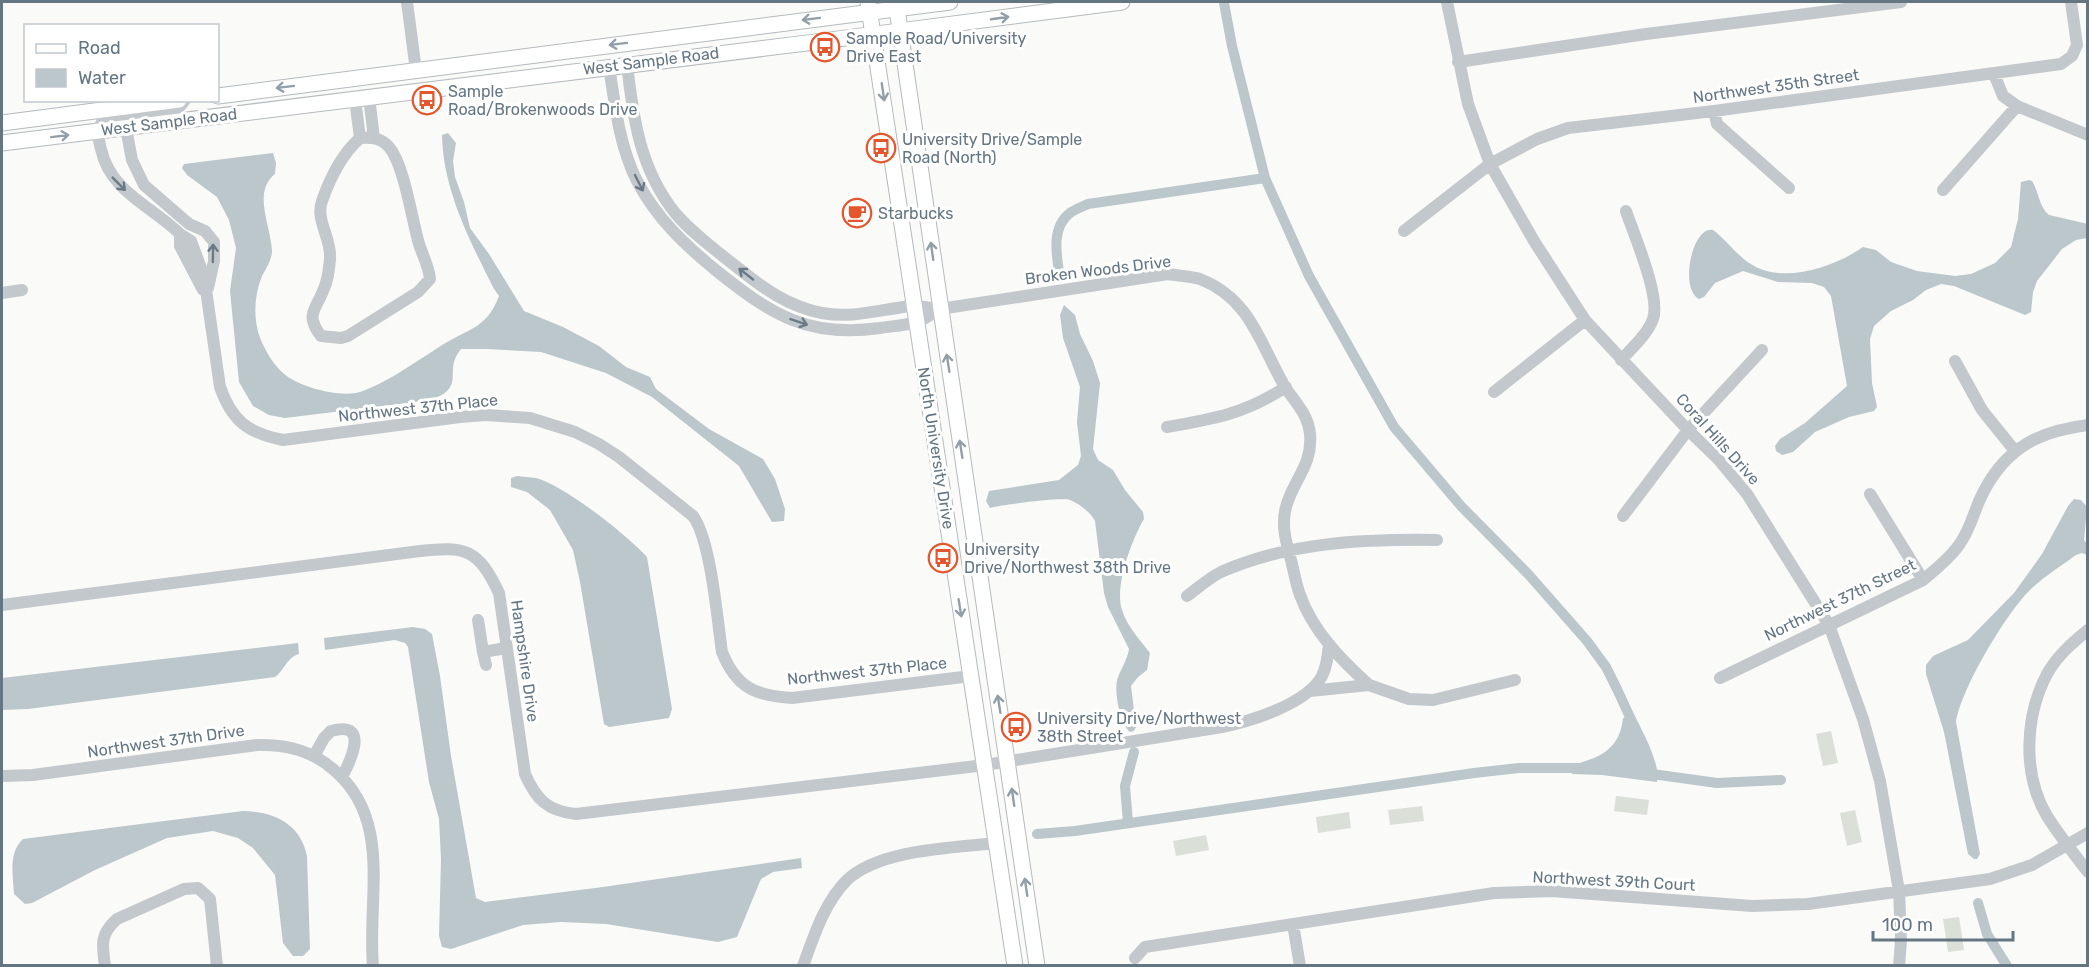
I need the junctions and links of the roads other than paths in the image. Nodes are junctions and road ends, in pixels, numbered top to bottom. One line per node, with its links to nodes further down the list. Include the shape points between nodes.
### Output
1 (407, 2): 17 (street)
2 (950, 2): 8 (main road, West Sample Road)
3 (1072, 2): 10 (street)
4 (1122, 2): 10 (main road, West Sample Road)
5 (1446, 2): 14 (street, Coral Hills Drive)
6 (1901, 2): 14 (street)
7 (2071, 2): 18 (street, Northwest 35th Street, via 2077,45 2072,56 2061,64)
8 (896, 5): 9 (main road, West Sample Road); 11 (main road, North University Drive)
9 (869, 7): 12 (main road, North University Drive); 13 (main road, West Sample Road, one-way to 13)
10 (1053, 11): 11 (main road, West Sample Road, one-way to 10)
11 (901, 32): 12 (main road, West Sample Road); 51 (main road, North University Drive, one-way to 11)
12 (873, 34): 15 (main road, West Sample Road); 49 (main road, North University Drive, one-way to 49)
13 (551, 53): 17 (main road, West Sample Road); 19 (main road, via 526,66 448,77)
14 (1458, 62): 36 (street, Coral Hills Drive, via 1468,104)
15 (627, 64): 16 (main road, West Sample Road); 34 (street, Broken Woods Drive)
16 (609, 66): 19 (main road, West Sample Road); 35 (street, Broken Woods Drive)
17 (416, 71): 20 (main road, West Sample Road, one-way to 20); 24 (main road, via 404,84 319,95)
18 (1994, 74): 25 (street, via 2003,96); 26 (street, Northwest 35th Street)
19 (442, 88): 21 (main road, West Sample Road)
20 (219, 96)
21 (362, 98): 24 (main road, West Sample Road); 31 (street); 32 (street)
22 (164, 102): 27 (main road, West Sample Road)
23 (183, 102): 29 (street, via 177,110 114,117 102,122)
24 (293, 106): 28 (main road, West Sample Road)
25 (2017, 106): 30 (street); 38 (street)
26 (1714, 111): 36 (street, Northwest 35th Street, via 1568,128 1537,139); 37 (street, via 1717,124)
27 (2, 123)
28 (126, 128): 29 (main road, West Sample Road); 40 (street, Northwest 37th Place, via 132,160 144,185)
29 (97, 131): 33 (main road, West Sample Road, one-way to 29); 42 (street, one-way to 42, via 105,163 114,179)
30 (2088, 135)
31 (360, 138): 32 (street); 32 (street, via 341,160 319,214 331,256 325,287 311,318 321,336 348,336 418,292 430,279 397,159 390,147)
32 (374, 138)
33 (2, 143)
34 (642, 153): 35 (street); 43 (street, Broken Woods Drive, via 667,201)
35 (628, 158): 44 (street, Broken Woods Drive, one-way to 44, via 654,210)
36 (1490, 164): 41 (street, Northwest 35th Street); 53 (street, Coral Hills Drive)
37 (1790, 188)
38 (1943, 190)
39 (1626, 211): 57 (street, via 1652,289 1655,310 1647,331)
40 (189, 224): 42 (street); 47 (street, Northwest 37th Place, one-way to 40, via 214,242 205,231)
41 (1404, 231)
42 (180, 234): 47 (street, Northwest 37th Place, via 180,246)
43 (697, 235): 44 (street); 48 (street, Broken Woods Drive, one-way to 43)
44 (687, 247): 50 (street, Broken Woods Drive)
45 (22, 290): 46 (street)
46 (2, 293)
47 (206, 295): 83 (street, Northwest 37th Place, via 219,387 235,417 257,433 283,440 460,417 507,415 552,423 619,457 699,524 722,652 737,680 761,694 792,698)
48 (778, 297): 50 (street); 52 (street, Broken Woods Drive, via 819,313)
49 (915, 306): 51 (street, Broken Woods Drive); 52 (street, Broken Woods Drive); 54 (main road, North University Drive)
50 (767, 309): 55 (street, Broken Woods Drive, one-way to 55, via 810,326 849,331)
51 (940, 309): 54 (street, Broken Woods Drive); 59 (street, Broken Woods Drive, via 1168,274 1198,279 1224,291 1243,309); 65 (main road, North University Drive, one-way to 51)
52 (870, 313): 55 (street)
53 (1585, 320): 57 (street, Coral Hills Drive); 60 (street)
54 (917, 322): 55 (street, Broken Woods Drive); 66 (main road, North University Drive)
55 (872, 329)
56 (1762, 350): 63 (street)
57 (1621, 360): 63 (street, Coral Hills Drive)
58 (1955, 361): 64 (street, via 1982,410)
59 (1286, 387): 62 (street, via 1241,412); 72 (street, Broken Woods Drive, via 1301,406 1310,433 1308,460 1286,505 1283,524)
60 (1494, 392)
61 (2088, 425): 64 (street, Northwest 37th Street, via 2070,427)
62 (1167, 427)
63 (1688, 430): 70 (street); 77 (street, Coral Hills Drive, via 1747,494)
64 (2014, 450): 73 (street, Northwest 37th Street, via 1983,492 1974,520 1960,543)
65 (966, 486): 66 (main road); 68 (main road, North University Drive)
66 (942, 490): 69 (main road, North University Drive)
67 (1870, 494): 73 (street)
68 (970, 510): 69 (main road); 89 (main road, North University Drive, one-way to 68)
69 (946, 514): 83 (main road, North University Drive, one-way to 83)
70 (1623, 516)
71 (1437, 540): 72 (street, via 1383,539)
72 (1288, 550): 74 (street, via 1219,573); 79 (street, Broken Woods Drive, via 1300,595)
73 (1923, 580): 77 (street, Northwest 37th Street)
74 (1187, 596)
75 (2, 606): 80 (street, Hampshire Drive, via 448,548 466,551 490,574 499,593)
76 (478, 620): 81 (street)
77 (1829, 625): 84 (street, Northwest 37th Street); 97 (street, Coral Hills Drive, via 1863,719 1880,781)
78 (2088, 630): 95 (street, via 2061,654 2048,673 2030,727 2035,787 2046,814)
79 (1329, 644): 86 (street, Broken Woods Drive); 87 (street, via 1322,677)
80 (507, 648): 81 (street); 90 (street, Hampshire Drive, via 525,774 532,792 561,813)
81 (483, 652): 82 (street)
82 (486, 665)
83 (971, 676): 90 (main road, North University Drive)
84 (1720, 678)
85 (1515, 680): 86 (street, via 1433,700 1409,699)
86 (1369, 685): 87 (street)
87 (1310, 691): 89 (street, Hampshire Drive, via 1249,721)
88 (314, 756): 91 (street, Northwest 37th Drive, via 283,746 257,746); 92 (street, Northwest 37th Drive); 92 (street, via 331,731 351,732 356,741 355,753)
89 (1008, 762): 90 (street, Hampshire Drive); 105 (main road, North University Drive, one-way to 89)
90 (985, 765): 94 (main road, North University Drive)
91 (2, 776)
92 (342, 777): 102 (street, Northwest 37th Drive, via 360,801 371,832)
93 (2088, 833): 95 (street, Northwest 39th Court)
94 (997, 843): 103 (street, via 896,857 860,871 847,880 826,910); 104 (main road, North University Drive)
95 (2068, 845): 96 (street); 97 (street, Northwest 39th Court, via 2032,866 1990,879)
96 (2088, 872)
97 (1899, 891): 98 (street, Northwest 39th Court, via 1808,904 1752,906 1552,891 1494,893); 107 (street, Coral Hills Drive)
98 (1293, 924): 99 (street, Northwest 39th Court, via 1145,947); 106 (street)
99 (1135, 958)
100 (105, 966): 101 (street, via 104,934 117,919 183,889 198,888 210,899)
101 (217, 966)
102 (373, 966)
103 (803, 966)
104 (1015, 966)
105 (1037, 966)
106 (1300, 966)
107 (1899, 966)

